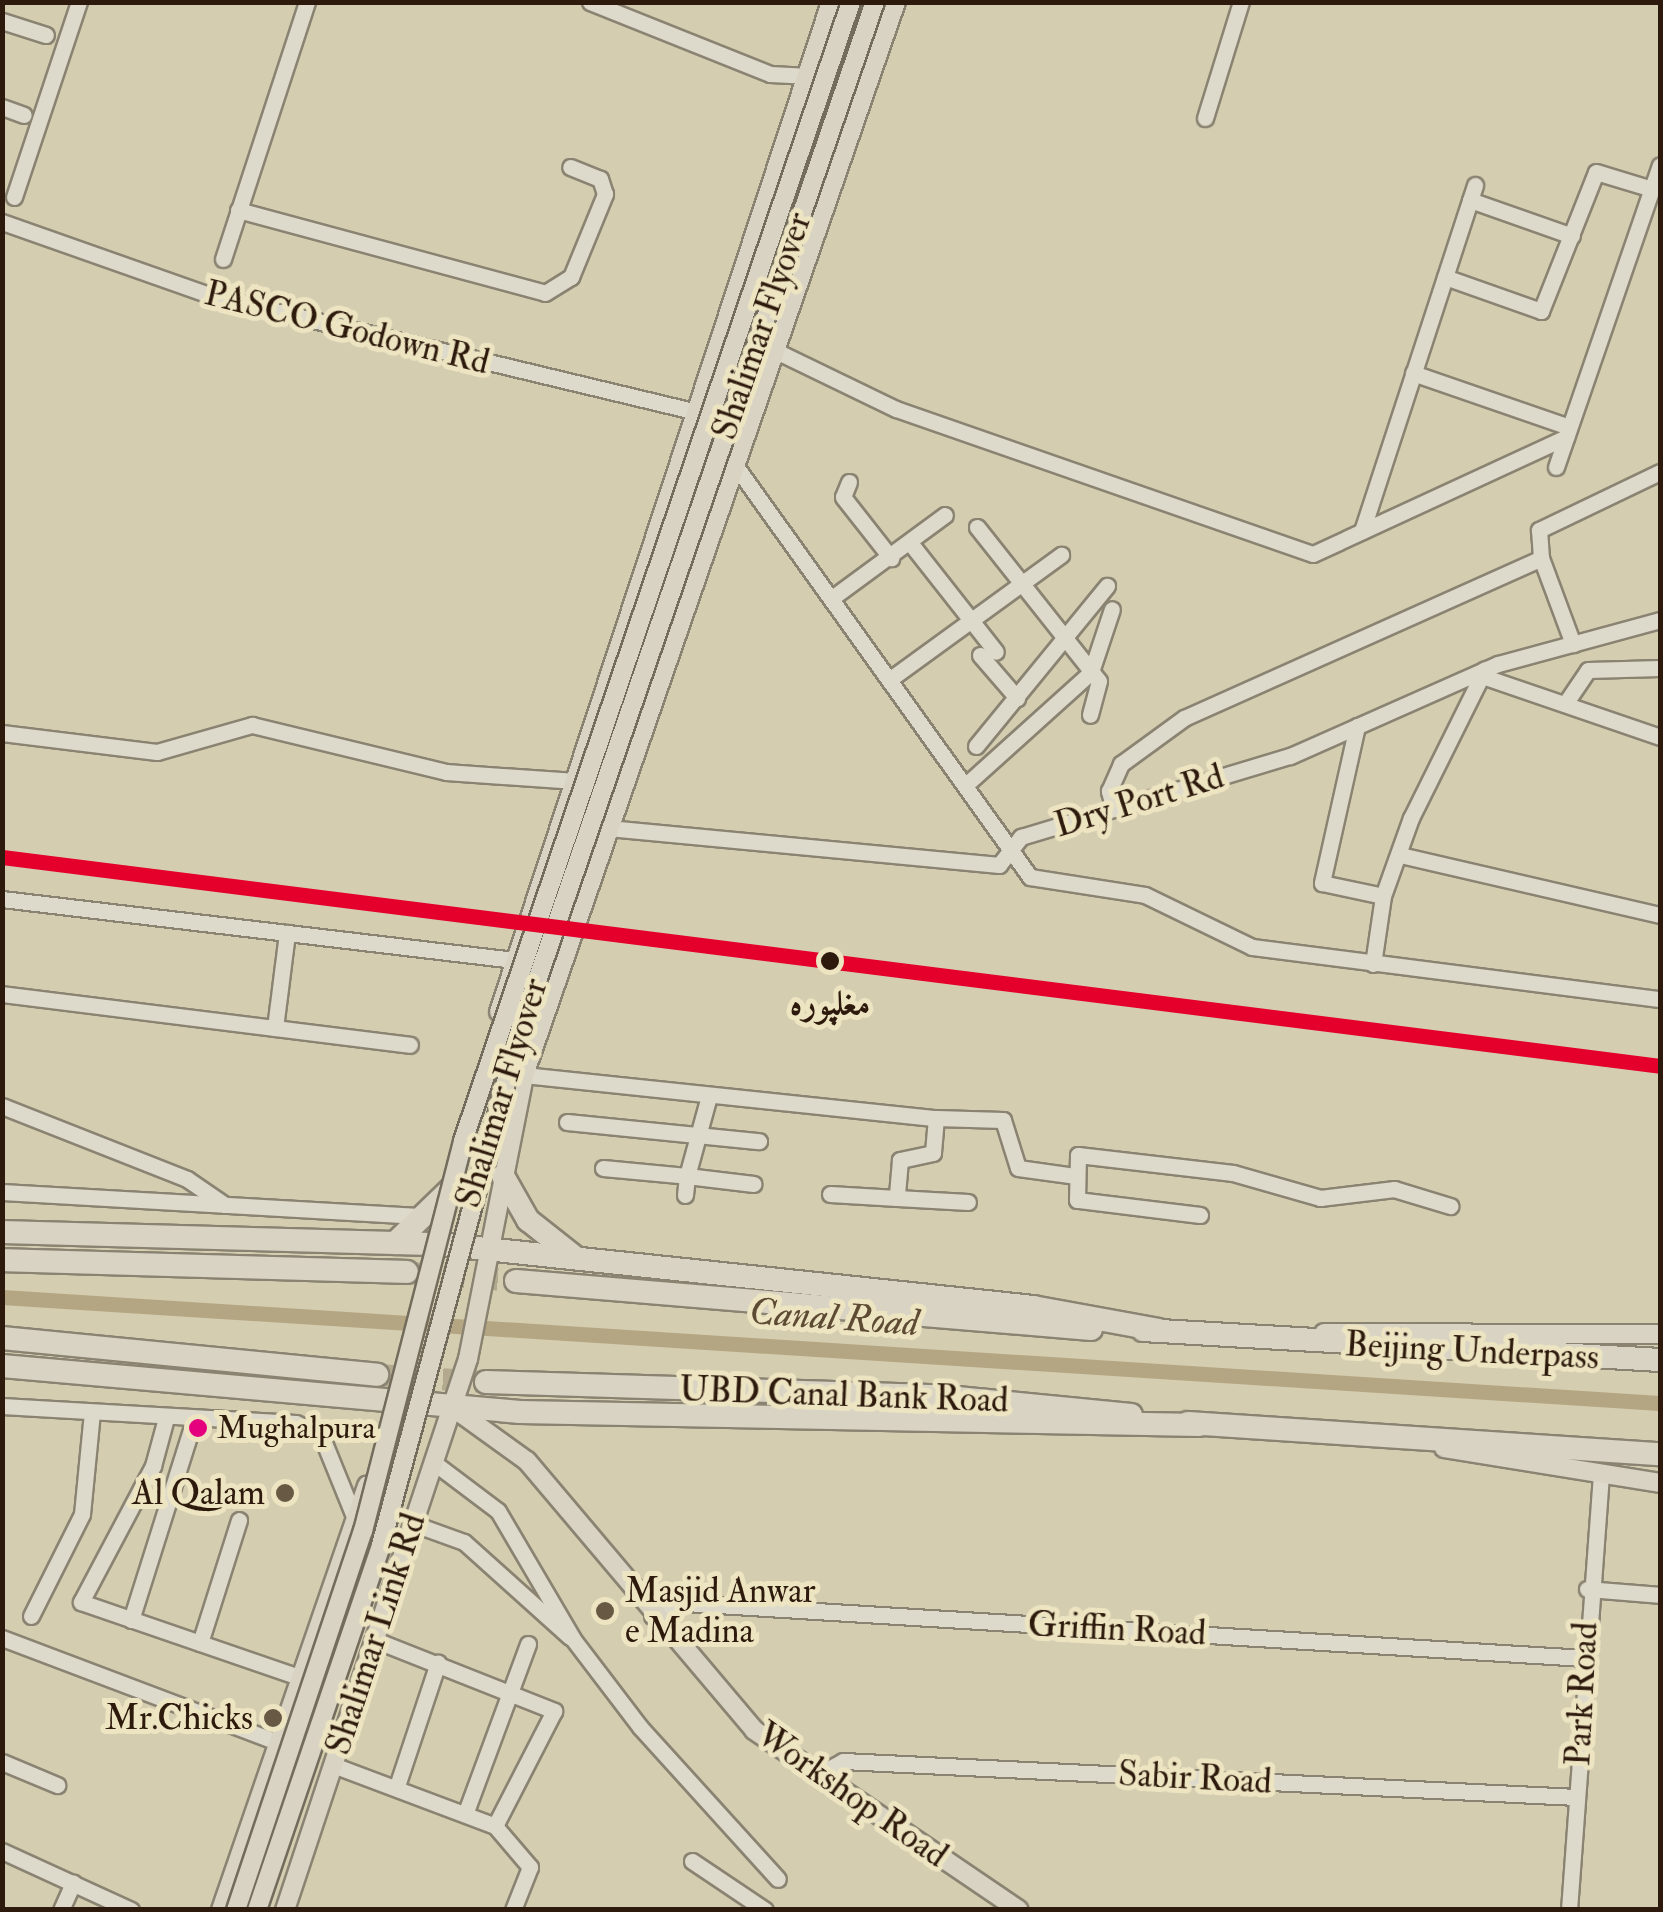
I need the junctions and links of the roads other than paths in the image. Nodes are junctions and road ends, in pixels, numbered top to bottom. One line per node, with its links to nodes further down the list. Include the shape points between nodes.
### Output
1 (79, 2): 18 (street)
2 (308, 2): 19 (street)
3 (590, 2): 11 (street, via 770,74)
4 (831, 2): 11 (main road, Shalimar Link Rd)
5 (851, 2): 161 (main road, Shalimar Flyover, bridge, via 462,1141 363,1531)
6 (874, 2): 162 (main road, Shalimar Flyover, bridge, via 521,1027 381,1545)
7 (896, 2): 24 (main road, Shalimar Link Rd)
8 (1241, 2): 14 (street)
9 (2, 20): 10 (street)
10 (46, 35)
11 (805, 76): 26 (main road, Shalimar Link Rd)
12 (2, 107): 13 (street)
13 (24, 115)
14 (1205, 118)
15 (1660, 165): 17 (street)
16 (570, 167): 19 (street, via 600,179 605,194 571,277 545,294)
17 (1652, 190): 21 (street, via 1596,172); 27 (street)
18 (14, 197)
19 (238, 210): 22 (street)
20 (2, 222): 26 (street, PASCO Godown Rd, via 208,295)
21 (1572, 236): 23 (street, via 1541,311); 23 (street, via 1473,193)
22 (223, 260)
23 (1445, 277): 25 (street)
24 (776, 351): 28 (main road, Shalimar Link Rd); 34 (street, via 896,409 1313,554)
25 (1413, 373): 27 (street); 34 (street)
26 (697, 412): 28 (street); 58 (main road, Shalimar Link Rd)
27 (1568, 432): 29 (street); 34 (street)
28 (732, 455): 41 (street); 61 (main road, Shalimar Link Rd)
29 (1556, 467)
30 (1660, 472): 38 (street, via 1539,530)
31 (849, 482): 37 (street, via 842,497)
32 (945, 516): 35 (street)
33 (977, 527): 39 (street)
34 (1362, 531)
35 (911, 544): 37 (street); 44 (street)
36 (1062, 555): 39 (street)
37 (891, 558): 41 (street)
38 (1541, 558): 46 (street); 60 (street, via 1184,718 1121,764 1109,791)
39 (1023, 584): 44 (street); 45 (street)
40 (1107, 586): 45 (street)
41 (836, 595): 50 (street)
42 (1112, 610): 48 (street)
43 (1660, 620): 46 (street, Dry Port Rd)
44 (971, 622): 50 (street); 51 (street)
45 (1067, 640): 48 (street); 51 (street)
46 (1572, 644): 49 (street, Dry Port Rd)
47 (1660, 668): 52 (street, via 1588,670)
48 (1091, 672): 53 (street, via 1099,681); 59 (street)
49 (1483, 672): 52 (street); 54 (street, Dry Port Rd); 63 (street)
50 (893, 677): 59 (street)
51 (1017, 698): 57 (street)
52 (1565, 704): 56 (street)
53 (1090, 715)
54 (1357, 726): 60 (street, Dry Port Rd); 64 (street, via 1322,882)
55 (2, 733): 58 (street, via 157,752 252,725 446,772)
56 (1660, 737)
57 (976, 746)
58 (576, 781): 67 (main road, Shalimar Link Rd)
59 (969, 782): 62 (street)
60 (1114, 809): 62 (street, Dry Port Rd)
61 (608, 828): 62 (street, Dry Port Rd, via 980,866 999,864); 69 (main road, Shalimar Link Rd)
62 (1012, 847): 71 (street, via 1030,877 1145,895 1227,941)
63 (1400, 855): 64 (street); 66 (street)
64 (1384, 896): 71 (street)
65 (2, 898): 68 (street)
66 (1660, 916)
67 (525, 928): 69 (main road); 70 (main road, Shalimar Link Rd)
68 (287, 933): 70 (street); 74 (street)
69 (573, 939): 76 (main road, Shalimar Link Rd)
70 (514, 960): 88 (main road, Shalimar Link Rd)
71 (1373, 964): 73 (street)
72 (2, 994): 74 (street)
73 (1660, 999)
74 (276, 1028): 75 (street)
75 (410, 1045)
76 (524, 1075): 77 (street); 84 (main road, Shalimar Link Rd)
77 (708, 1100): 79 (street); 81 (street)
78 (2, 1106): 95 (street, via 187,1179)
79 (936, 1118): 86 (street, via 1003,1120 1018,1168); 92 (street, via 933,1154 900,1160)
80 (567, 1122): 81 (street)
81 (704, 1134): 82 (street); 85 (street, via 690,1145)
82 (759, 1141)
83 (603, 1168): 85 (street)
84 (504, 1176): 101 (main road, Shalimar Link Rd); 102 (highway, via 528,1220)
85 (687, 1176): 87 (street); 91 (street)
86 (1076, 1176): 94 (street, via 1080,1154 1233,1173 1320,1198 1394,1189); 96 (street, via 1077,1200)
87 (754, 1184)
88 (454, 1186): 97 (highway); 100 (main road, Shalimar Link Rd)
89 (2, 1192): 95 (street)
90 (830, 1194): 92 (street)
91 (684, 1195)
92 (897, 1198): 93 (street)
93 (968, 1202)
94 (1450, 1206)
95 (228, 1207): 97 (street)
96 (1200, 1215)
97 (423, 1216): 99 (highway)
98 (2, 1232): 99 (highway)
99 (395, 1244): 100 (highway)
100 (439, 1244): 101 (highway); 104 (main road, Shalimar Link Rd)
101 (495, 1250): 102 (highway); 117 (main road, Shalimar Link Rd)
102 (577, 1259): 106 (highway, via 1032,1307)
103 (2, 1260): 104 (highway)
104 (417, 1278): 115 (main road, Shalimar Link Rd, bridge, via 406,1365)
105 (516, 1281): 106 (highway, via 999,1325)
106 (1158, 1330): 109 (highway, Beijing Underpass)
107 (1660, 1334): 109 (main road, via 1363,1328)
108 (2, 1338): 112 (highway)
109 (1284, 1338): 110 (highway, Beijing Underpass)
110 (1660, 1360)
111 (2, 1366): 114 (highway)
112 (377, 1374)
113 (486, 1382): 122 (highway, UBD Canal Bank Road, via 938,1396)
114 (299, 1394): 115 (highway); 121 (street)
115 (394, 1402): 117 (highway); 129 (main road, Shalimar Link Rd)
116 (2, 1406): 118 (street)
117 (452, 1407): 122 (highway); 125 (main road, Shalimar Link Rd); 134 (main road, Workshop Road, via 527,1461)
118 (92, 1412): 119 (street); 133 (street, via 82,1514)
119 (166, 1418): 120 (street); 135 (street, via 153,1466 81,1602)
120 (194, 1420): 121 (street); 135 (street)
121 (296, 1423): 129 (street, via 321,1436)
122 (1200, 1425): 123 (highway)
123 (1412, 1441): 124 (highway); 126 (main road)
124 (1660, 1454)
125 (433, 1462): 130 (main road, Shalimar Link Rd); 138 (street, via 498,1511)
126 (1601, 1478): 127 (main road); 131 (street, Park Road)
127 (1660, 1483)
128 (239, 1520): 139 (street)
129 (356, 1521): 143 (main road, Shalimar Link Rd)
130 (414, 1524): 137 (main road, Shalimar Link Rd); 138 (street, via 464,1542)
131 (1587, 1589): 132 (street); 141 (street, Park Road)
132 (1660, 1595)
133 (30, 1616)
134 (652, 1616): 141 (street, Griffin Road, via 686,1603); 148 (main road, Workshop Road, via 754,1730)
135 (131, 1620): 139 (street)
136 (2, 1638): 145 (street)
137 (375, 1640): 142 (street); 147 (main road, Shalimar Link Rd)
138 (573, 1640): 156 (street)
139 (200, 1643): 143 (street)
140 (528, 1644): 144 (street)
141 (1585, 1658): 151 (street, Park Road)
142 (438, 1662): 144 (street); 150 (street)
143 (300, 1676): 145 (main road, Shalimar Link Rd)
144 (509, 1688): 152 (street); 153 (street, via 554,1711)
145 (277, 1742): 160 (main road, Shalimar Link Rd)
146 (2, 1762): 149 (street)
147 (333, 1765): 150 (street); 163 (main road, Shalimar Link Rd)
148 (817, 1775): 151 (street, Sabir Road, via 843,1761); 166 (main road, Workshop Road)
149 (58, 1785)
150 (397, 1786): 152 (street)
151 (1576, 1798): 167 (street, Park Road)
152 (467, 1809): 153 (street)
153 (495, 1826): 164 (street, via 530,1867)
154 (2, 1851): 157 (street)
155 (692, 1862): 165 (street)
156 (778, 1879)
157 (73, 1883): 158 (street); 159 (street)
158 (61, 1910)
159 (132, 1910)
160 (221, 1910)
161 (236, 1910)
162 (257, 1910)
163 (285, 1910)
164 (513, 1910)
165 (764, 1910)
166 (1019, 1910)
167 (1568, 1910)

